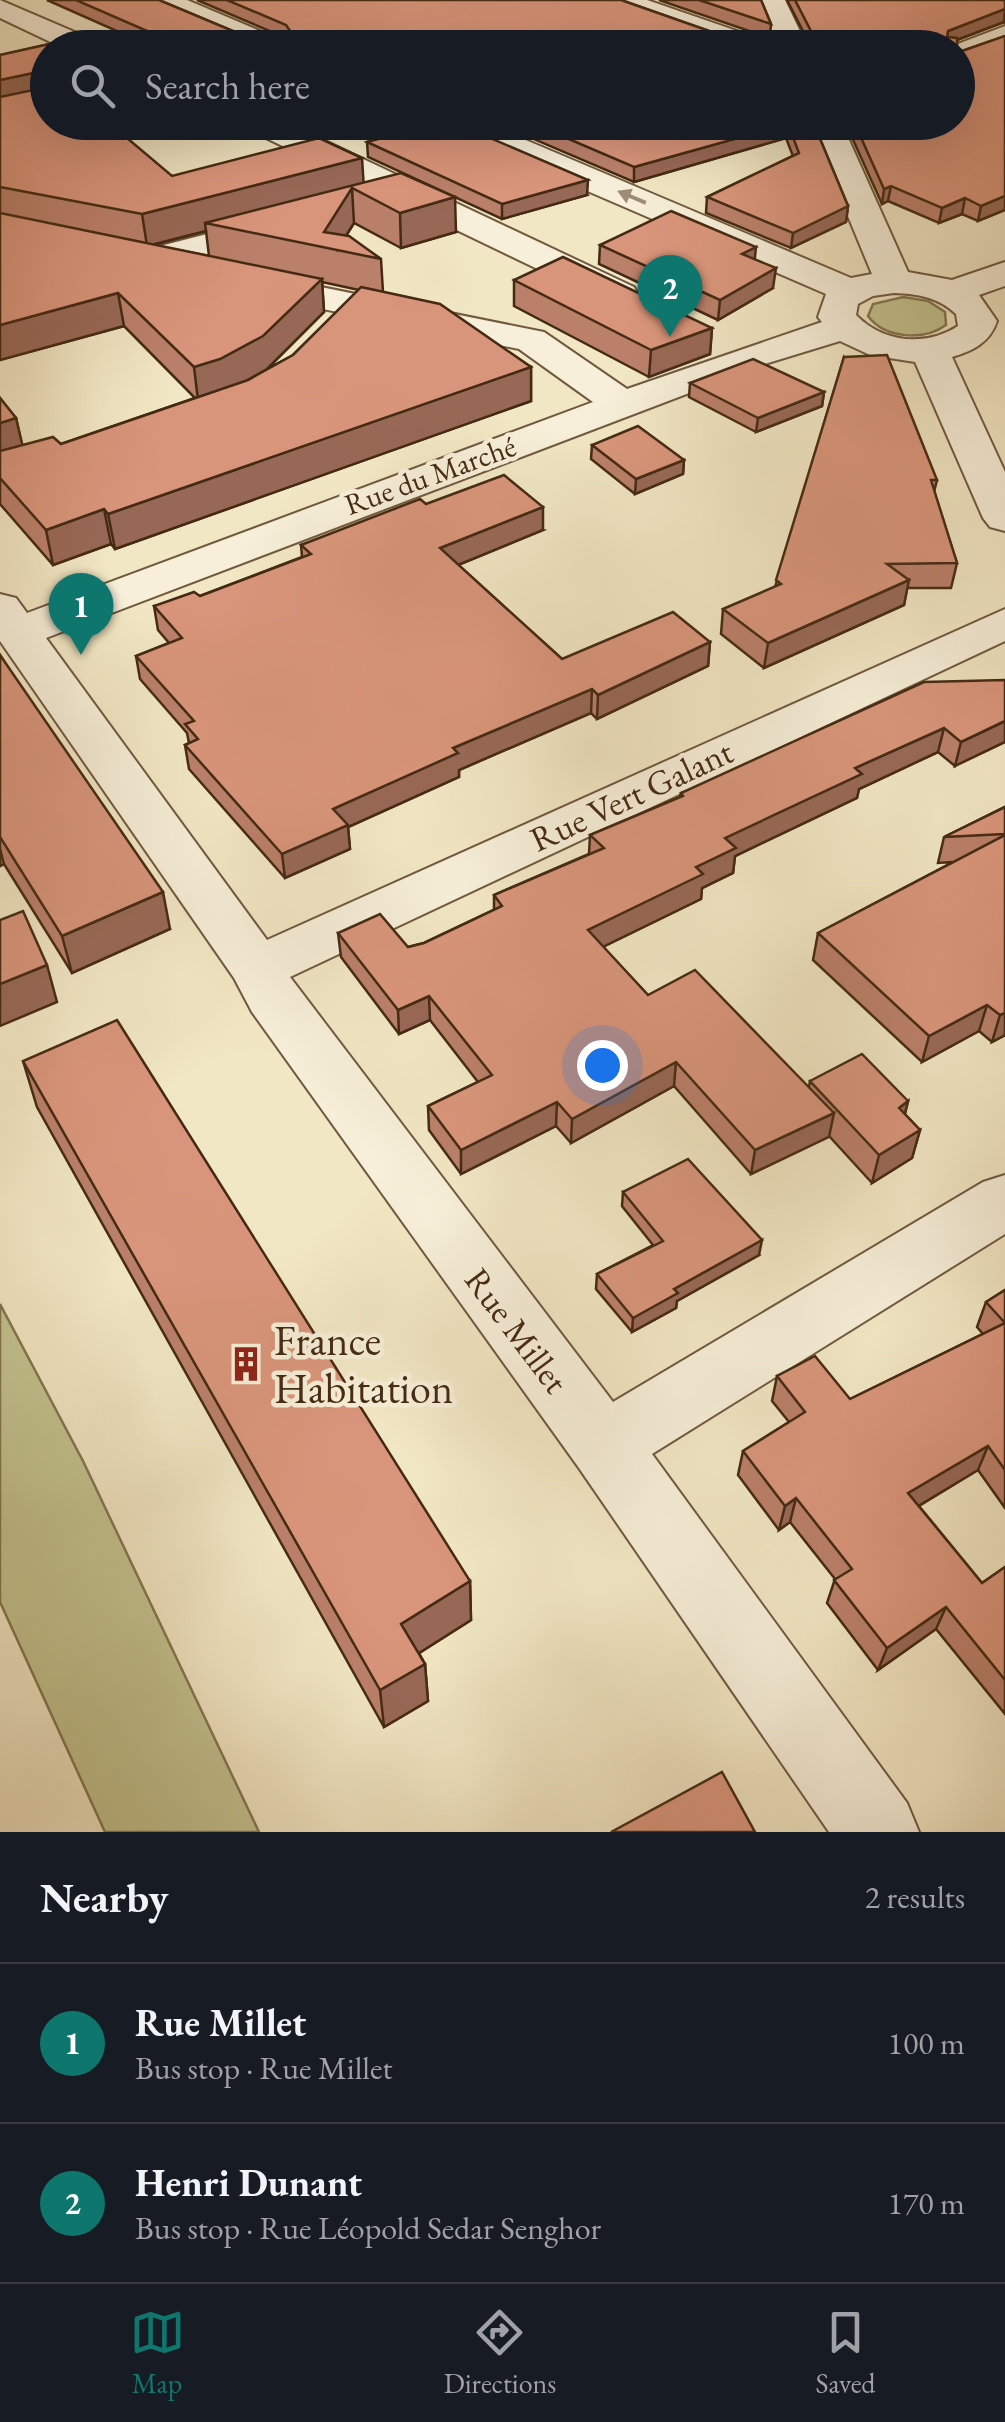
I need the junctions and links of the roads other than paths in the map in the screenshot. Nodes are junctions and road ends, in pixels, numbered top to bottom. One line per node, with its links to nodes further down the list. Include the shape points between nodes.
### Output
1 (163, 0): 6 (street)
2 (620, 0): 7 (street)
3 (771, 0): 8 (street)
4 (0, 7): 5 (street)
5 (49, 30)
6 (234, 30)
7 (707, 30)
8 (785, 30)
9 (1005, 35): 10 (street)
10 (975, 46)
11 (298, 140): 14 (street)
12 (493, 140): 20 (street, one-way to 12)
13 (834, 140): 18 (street)
14 (401, 192): 15 (street); 21 (street)
15 (364, 202)
16 (308, 218): 25 (street, via 124,258 531,340)
17 (1005, 274): 19 (street)
18 (894, 282): 19 (street); 20 (street, Rue du Marché)
19 (952, 293): 23 (street, via 978,321)
20 (847, 309): 23 (street, via 880,345); 24 (street, Rue du Marché)
21 (653, 310)
22 (715, 338): 24 (street)
23 (964, 349): 26 (street)
24 (754, 356): 25 (street, Rue du Marché)
25 (623, 404): 27 (street, Rue du Marché)
26 (1005, 518)
27 (9, 620): 29 (street, Rue Millet)
28 (1005, 623): 29 (street, Rue Vert Galant)
29 (257, 968): 31 (street, Rue Millet, via 399,1173)
30 (1005, 1202): 31 (street)
31 (604, 1444): 32 (street, Rue Millet)
32 (878, 1832)

